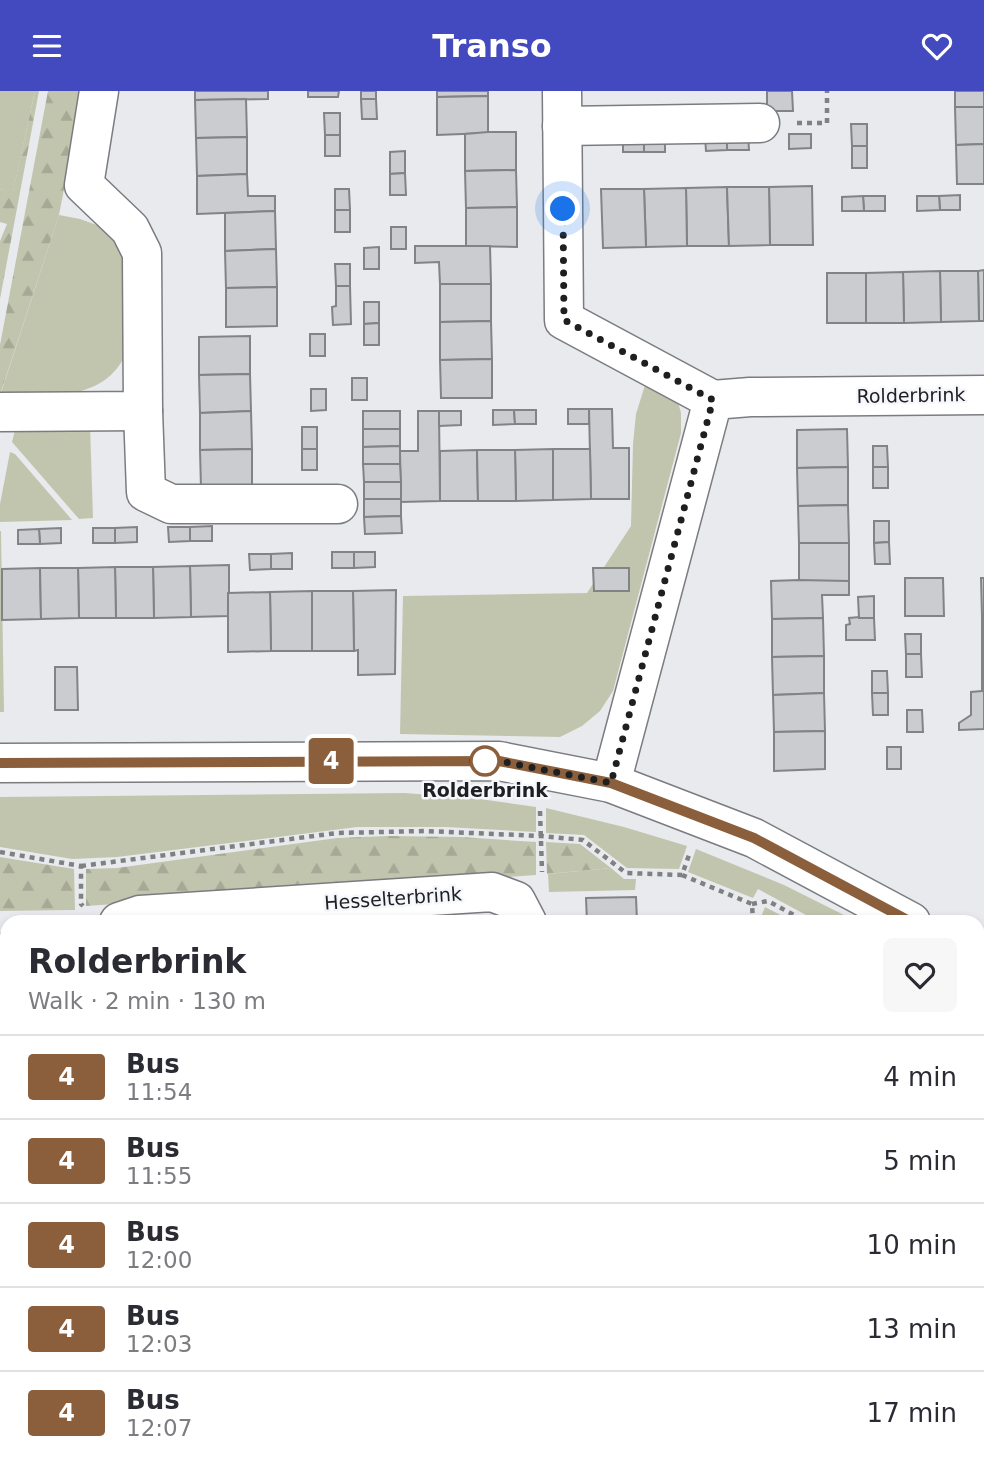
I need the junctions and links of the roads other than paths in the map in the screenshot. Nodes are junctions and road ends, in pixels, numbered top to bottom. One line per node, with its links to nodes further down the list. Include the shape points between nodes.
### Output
1 (99, 91): 6 (street, via 84,185 130,229 142,253)
2 (562, 108): 3 (street); 5 (street, via 564,320)
3 (760, 123)
4 (984, 395): 5 (street, Rolderbrink)
5 (713, 400): 10 (street)
6 (143, 411): 7 (street); 8 (street, via 146,492 171,503)
7 (0, 412)
8 (338, 503)
9 (0, 763): 10 (street, via 499,761)
10 (611, 783): 13 (street, via 754,838)
11 (523, 914): 12 (street, Hesselterbrink, via 516,901 492,892)
12 (140, 915)
13 (898, 915)

